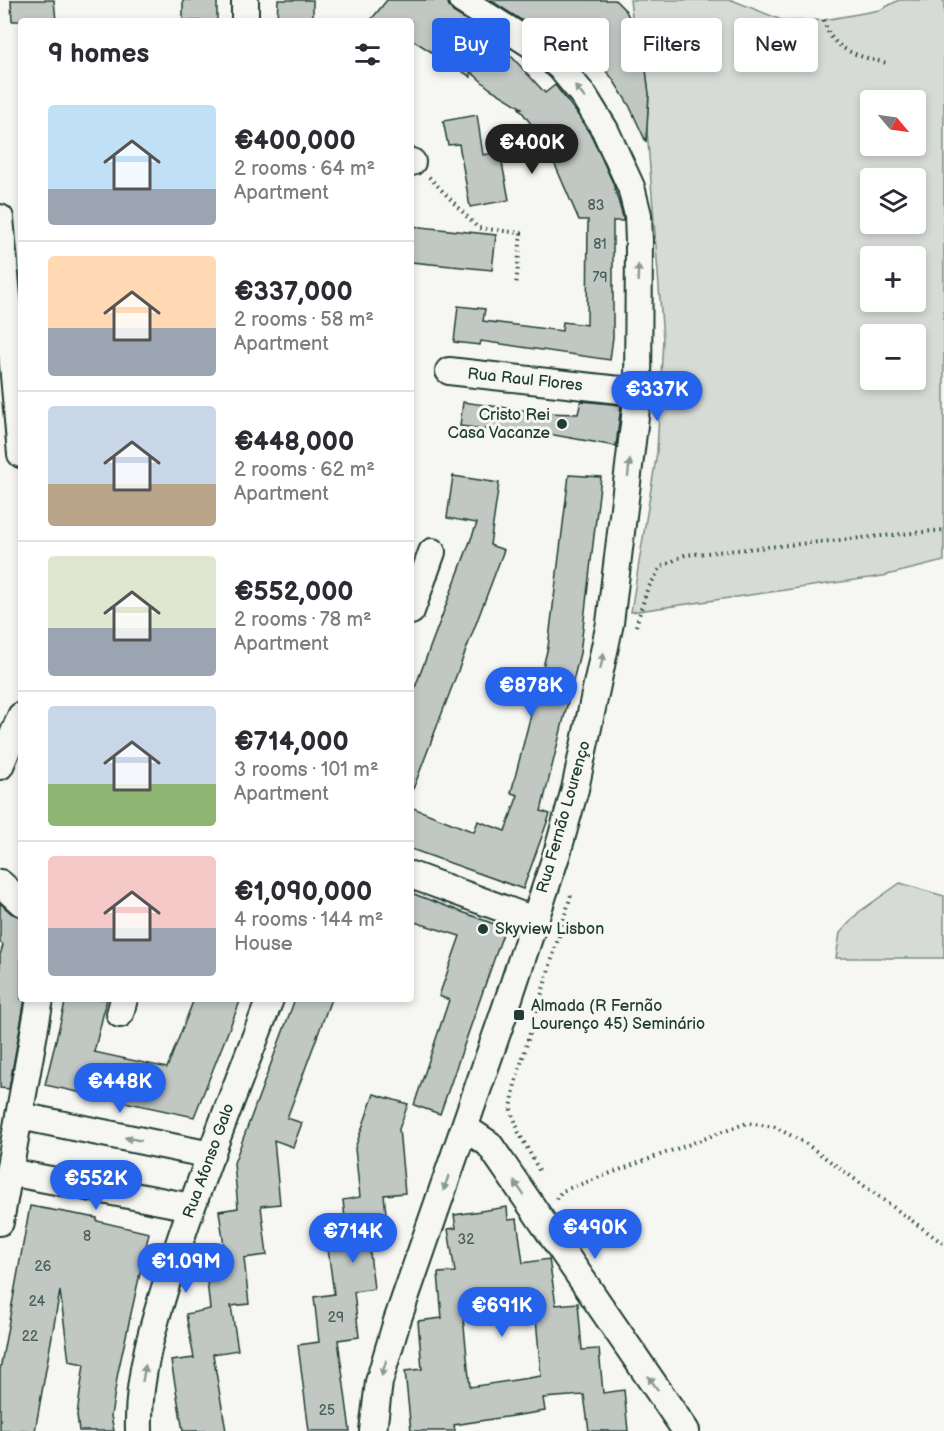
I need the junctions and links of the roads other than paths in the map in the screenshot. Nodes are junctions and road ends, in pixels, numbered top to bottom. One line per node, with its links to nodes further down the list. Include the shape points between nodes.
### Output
1 (245, 0): 3 (street)
2 (462, 0): 6 (street, Rua Fernão Lourenço, one-way to 2, via 639,242 631,187 605,130 560,67)
3 (245, 18)
4 (0, 219): 7 (street)
5 (449, 371): 6 (street, Rua Raul Flores)
6 (638, 392): 17 (street, Rua Fernão Lourenço, one-way to 6, via 575,789 610,623)
7 (18, 420)
8 (432, 552): 9 (street)
9 (414, 603)
10 (18, 723): 12 (street)
11 (18, 756): 13 (street)
12 (0, 766)
13 (0, 776)
14 (414, 876): 17 (street)
15 (0, 883): 16 (street)
16 (18, 899)
17 (534, 920): 21 (street, Rua Fernão Lourenço)
18 (39, 1002): 20 (street)
19 (269, 1002): 22 (street, Rua Afonso Galo)
20 (20, 1116): 22 (street, one-way to 20); 23 (street)
21 (465, 1128): 27 (street, Rua Fernão Lourenço, one-way to 27, via 397,1321 379,1382); 28 (street, one-way to 21, via 489,1144)
22 (211, 1155): 24 (street, Rua Afonso Galo)
23 (9, 1172): 24 (street); 25 (street)
24 (191, 1207): 26 (street, Rua Afonso Galo, one-way to 24, via 144,1372 154,1326)
25 (0, 1222)
26 (139, 1431)
27 (373, 1431)
28 (686, 1431)

